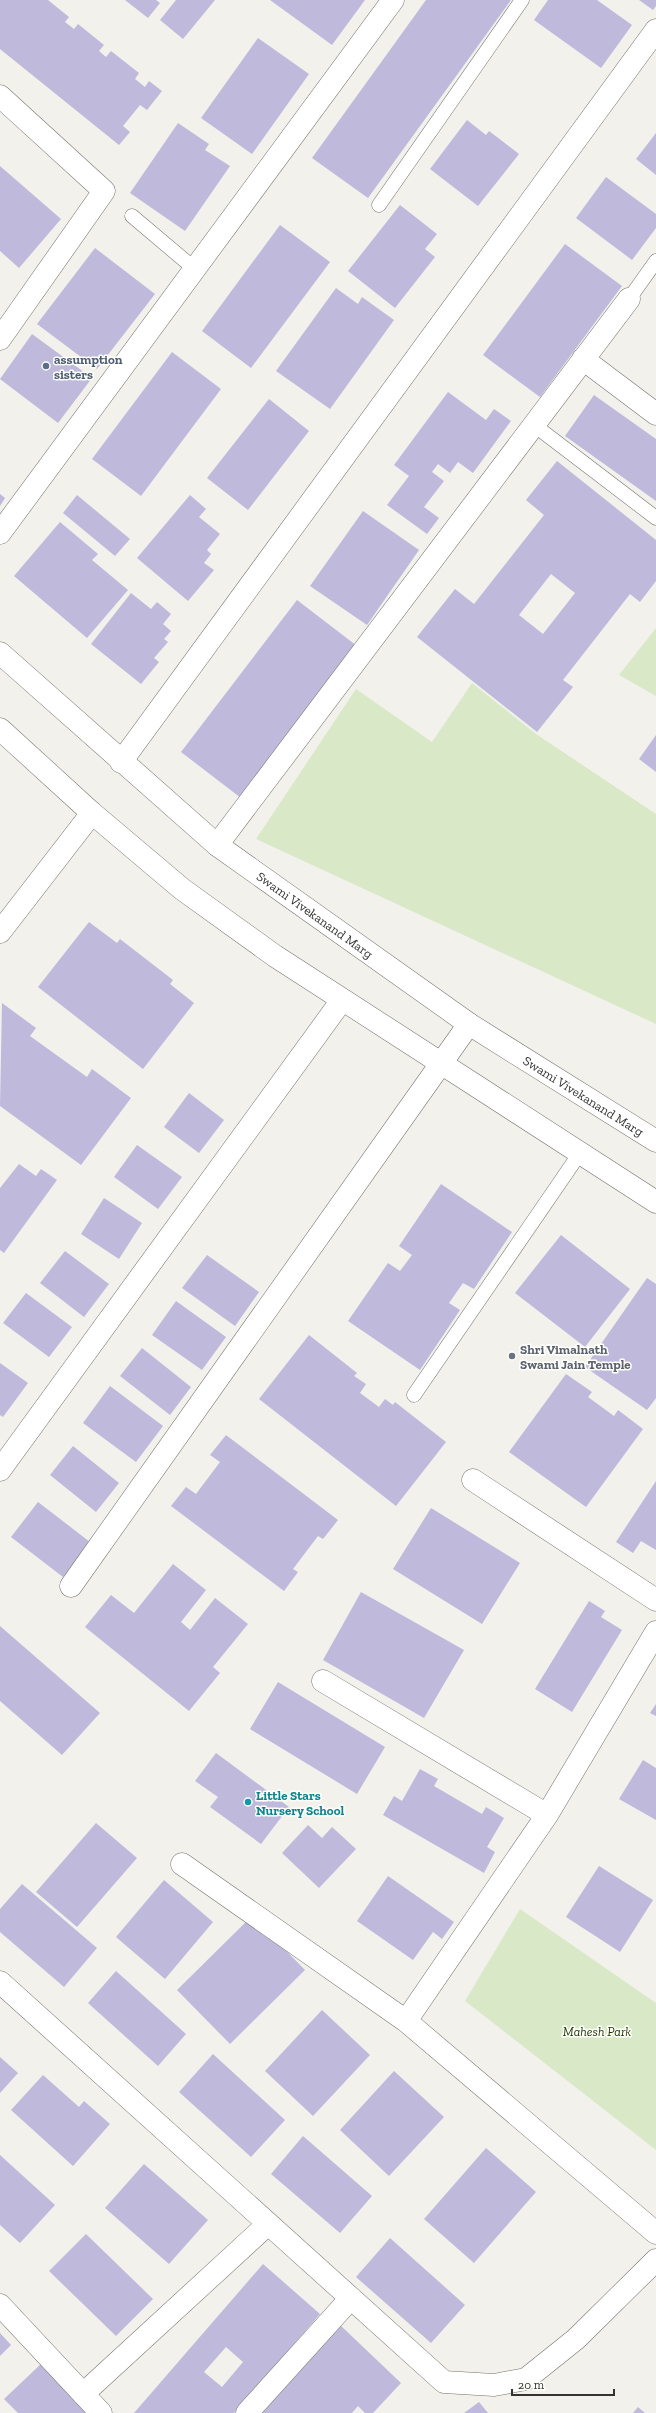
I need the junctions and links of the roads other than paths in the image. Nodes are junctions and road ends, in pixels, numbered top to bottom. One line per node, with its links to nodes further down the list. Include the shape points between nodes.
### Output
1 (393, 0): 8 (street)
2 (522, 0): 5 (lane)
3 (656, 30): 18 (street)
4 (0, 96): 10 (street, via 104,191)
5 (378, 205)
6 (132, 216): 8 (lane)
7 (656, 261): 9 (lane)
8 (196, 270): 15 (street)
9 (629, 299): 11 (street)
10 (0, 339)
11 (583, 360): 12 (street); 13 (street)
12 (656, 414)
13 (534, 425): 14 (lane); 20 (street)
14 (656, 518)
15 (0, 533)
16 (0, 653): 18 (street, Swami Vivekanand Marg)
17 (0, 728): 19 (street)
18 (121, 762): 20 (street, Swami Vivekanand Marg)
19 (92, 813): 21 (street); 22 (street, via 182,889 275,956)
20 (217, 845): 23 (street, Swami Vivekanand Marg)
21 (0, 932)
22 (342, 1000): 24 (street); 29 (street)
23 (470, 1024): 24 (street); 25 (street, Swami Vivekanand Marg)
24 (443, 1065): 26 (street); 31 (street)
25 (656, 1141)
26 (580, 1153): 27 (street); 28 (lane)
27 (656, 1202)
28 (414, 1395)
29 (0, 1470)
30 (473, 1480): 32 (street)
31 (71, 1586)
32 (656, 1600)
33 (656, 1632): 35 (street)
34 (323, 1681): 35 (street)
35 (547, 1815): 38 (street)
36 (182, 1864): 38 (street)
37 (0, 1982): 39 (street)
38 (406, 2021): 40 (street)
39 (268, 2224): 42 (street); 44 (street)
40 (656, 2233)
41 (656, 2260): 42 (street, via 576,2339 526,2379 494,2386 444,2382)
42 (351, 2298): 46 (street)
43 (0, 2305): 44 (street)
44 (83, 2394): 45 (street)
45 (101, 2413)
46 (247, 2413)

